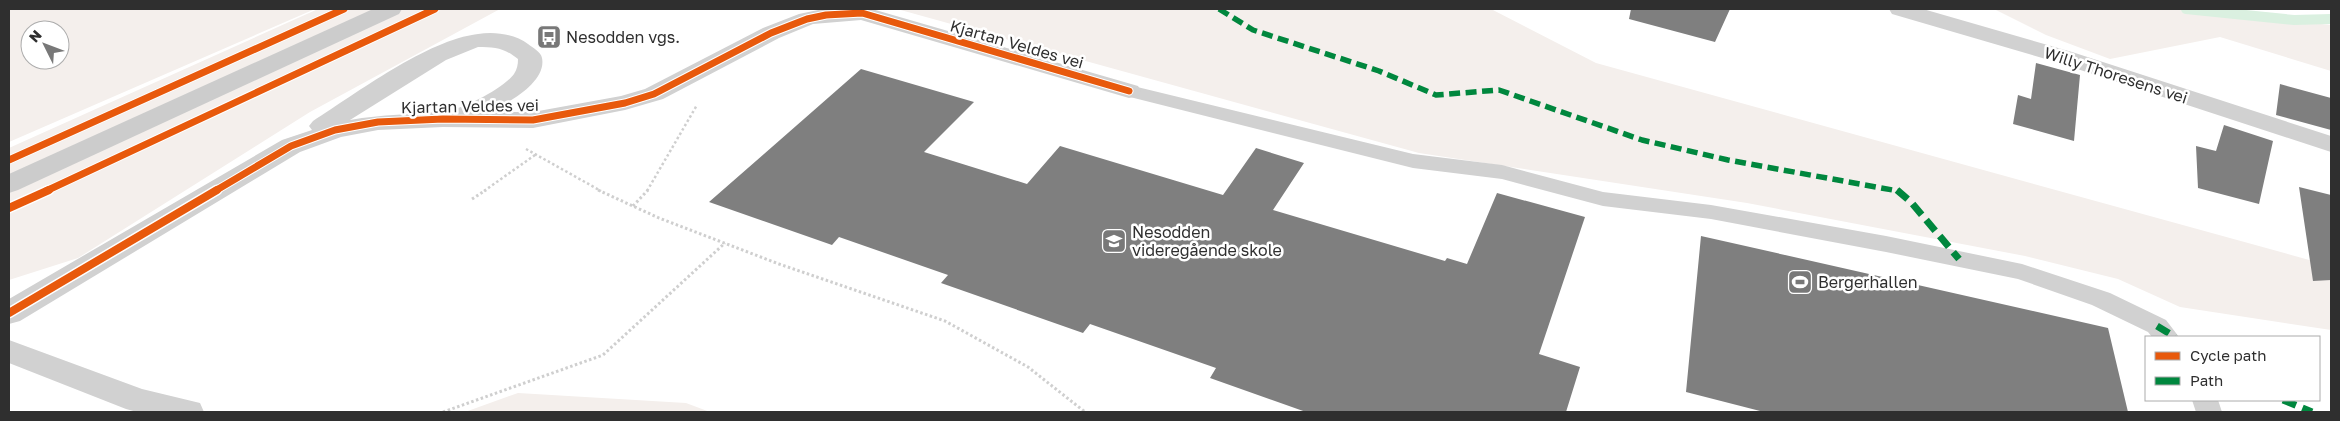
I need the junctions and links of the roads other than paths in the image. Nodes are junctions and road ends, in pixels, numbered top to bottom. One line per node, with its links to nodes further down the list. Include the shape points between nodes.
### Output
1 (391, 9): 7 (main road)
2 (1900, 9): 5 (street, Willy Thoresens vei, via 2064,57)
3 (1129, 91): 4 (street, Kjartan Veldes vei, via 862,13 807,19 654,94 625,103 533,120); 9 (lane, via 1413,161 1502,172 1603,200 1711,212 2022,272 2101,299 2157,326)
4 (443, 119): 6 (street, Kjartan Veldes vei, via 369,123 335,130); 6 (street, via 482,107 506,92 527,74 532,65 530,57 515,44 502,41 487,39 461,45 426,61)
5 (2331, 144)
6 (291, 146): 8 (street, Kjartan Veldes vei)
7 (9, 184)
8 (9, 313)
9 (2165, 336)
10 (9, 350): 11 (street, via 137,400)
11 (188, 412)

